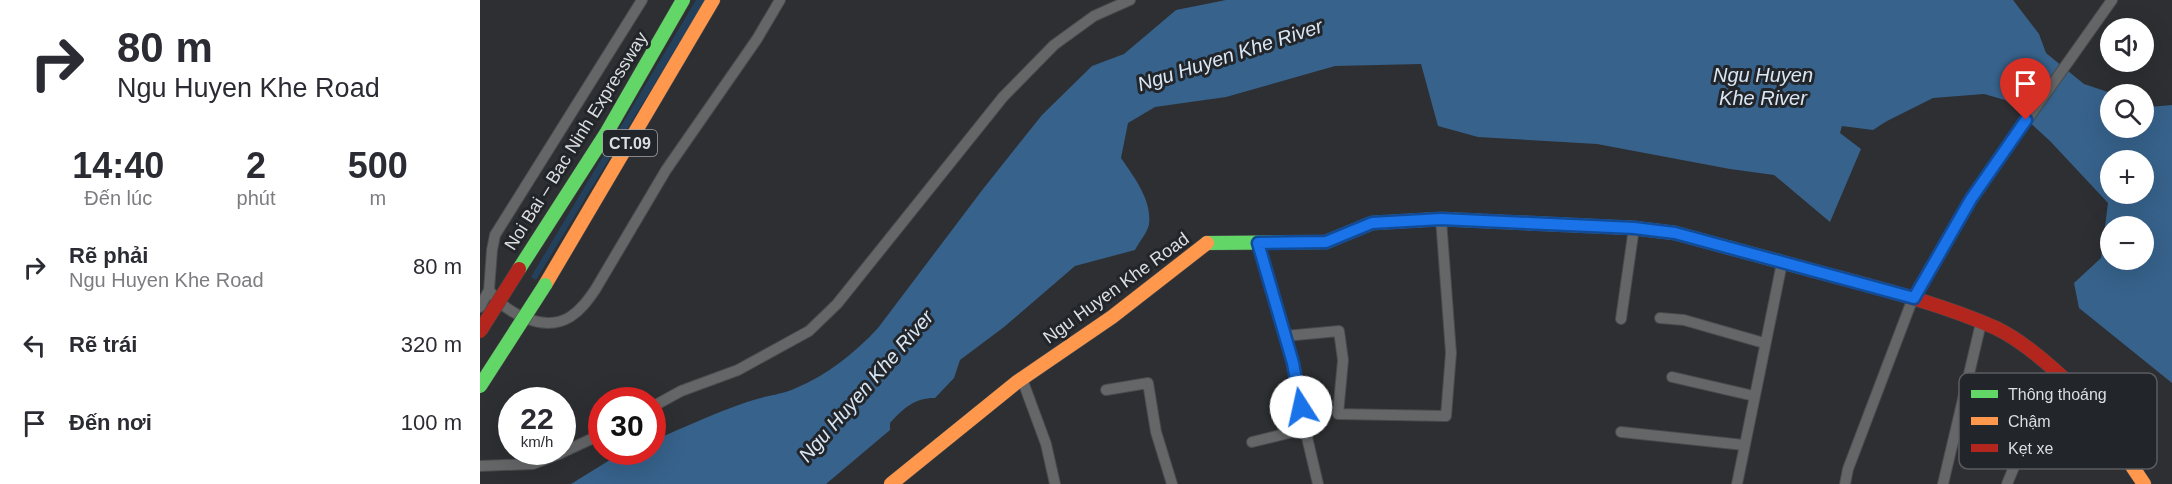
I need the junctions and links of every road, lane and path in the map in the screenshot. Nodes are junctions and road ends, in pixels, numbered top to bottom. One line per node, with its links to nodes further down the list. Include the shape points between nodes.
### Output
1 (642, 0): 11 (street, via 495,235)
2 (683, 0): 17 (main road, Noi Bai – Bac Ninh Expressway / CT.09, bridge, via 607,132)
3 (712, 0): 24 (main road, CT.09, bridge, via 545,285)
4 (780, 0): 11 (street, via 666,170 582,308 568,318 544,324 519,315)
5 (1130, 0): 27 (street, via 1094,16 1054,45 1003,97 837,304 809,331 738,370)
6 (2112, 0): 12 (street, via 1971,199)
7 (1441, 219): 8 (main road, Ngu Huyen Khe Road); 9 (main road, Ngu Huyen Khe Road, via 1372,223 1326,242); 18 (street, via 1451,353 1446,416 1338,414 1343,360 1339,331)
8 (1634, 228): 10 (main road, Ngu Huyen Khe Road, via 1675,233); 15 (street)
9 (1258, 243): 18 (street); 23 (main road, Ngu Huyen Khe Road, via 1207,243 1112,317)
10 (1782, 263): 12 (main road, Ngu Huyen Khe Road); 19 (street)
11 (489, 290): 13 (street)
12 (1914, 298): 16 (main road, Ngu Huyen Khe Road); 42 (street)
13 (480, 307)
14 (1660, 318): 19 (street, via 1684,320)
15 (1621, 319)
16 (1981, 323): 20 (street); 21 (main road, Ngu Huyen Khe Road, via 1997,329)
17 (480, 331)
18 (1285, 336): 29 (street)
19 (1764, 343): 26 (street)
20 (1969, 373)
21 (2059, 373)
22 (1672, 377): 26 (street)
23 (1022, 379): 37 (main road, Ngu Huyen Khe Road); 38 (street, via 1046,444)
24 (480, 386)
25 (1106, 390): 39 (street, via 1148,383 1156,432)
26 (1754, 396): 33 (street)
27 (666, 400)
28 (1959, 416): 43 (street)
29 (1305, 429): 32 (street); 40 (street)
30 (1621, 432): 33 (street)
31 (588, 441): 34 (street, via 533,464)
32 (1252, 442)
33 (1744, 446): 41 (street)
34 (480, 466)
35 (2013, 469): 44 (street)
36 (2134, 469): 45 (main road, Ngu Huyen Khe Road)
37 (891, 484)
38 (1055, 484)
39 (1172, 484)
40 (1318, 484)
41 (1737, 484)
42 (1845, 484)
43 (1943, 484)
44 (2007, 484)
45 (2144, 484)

